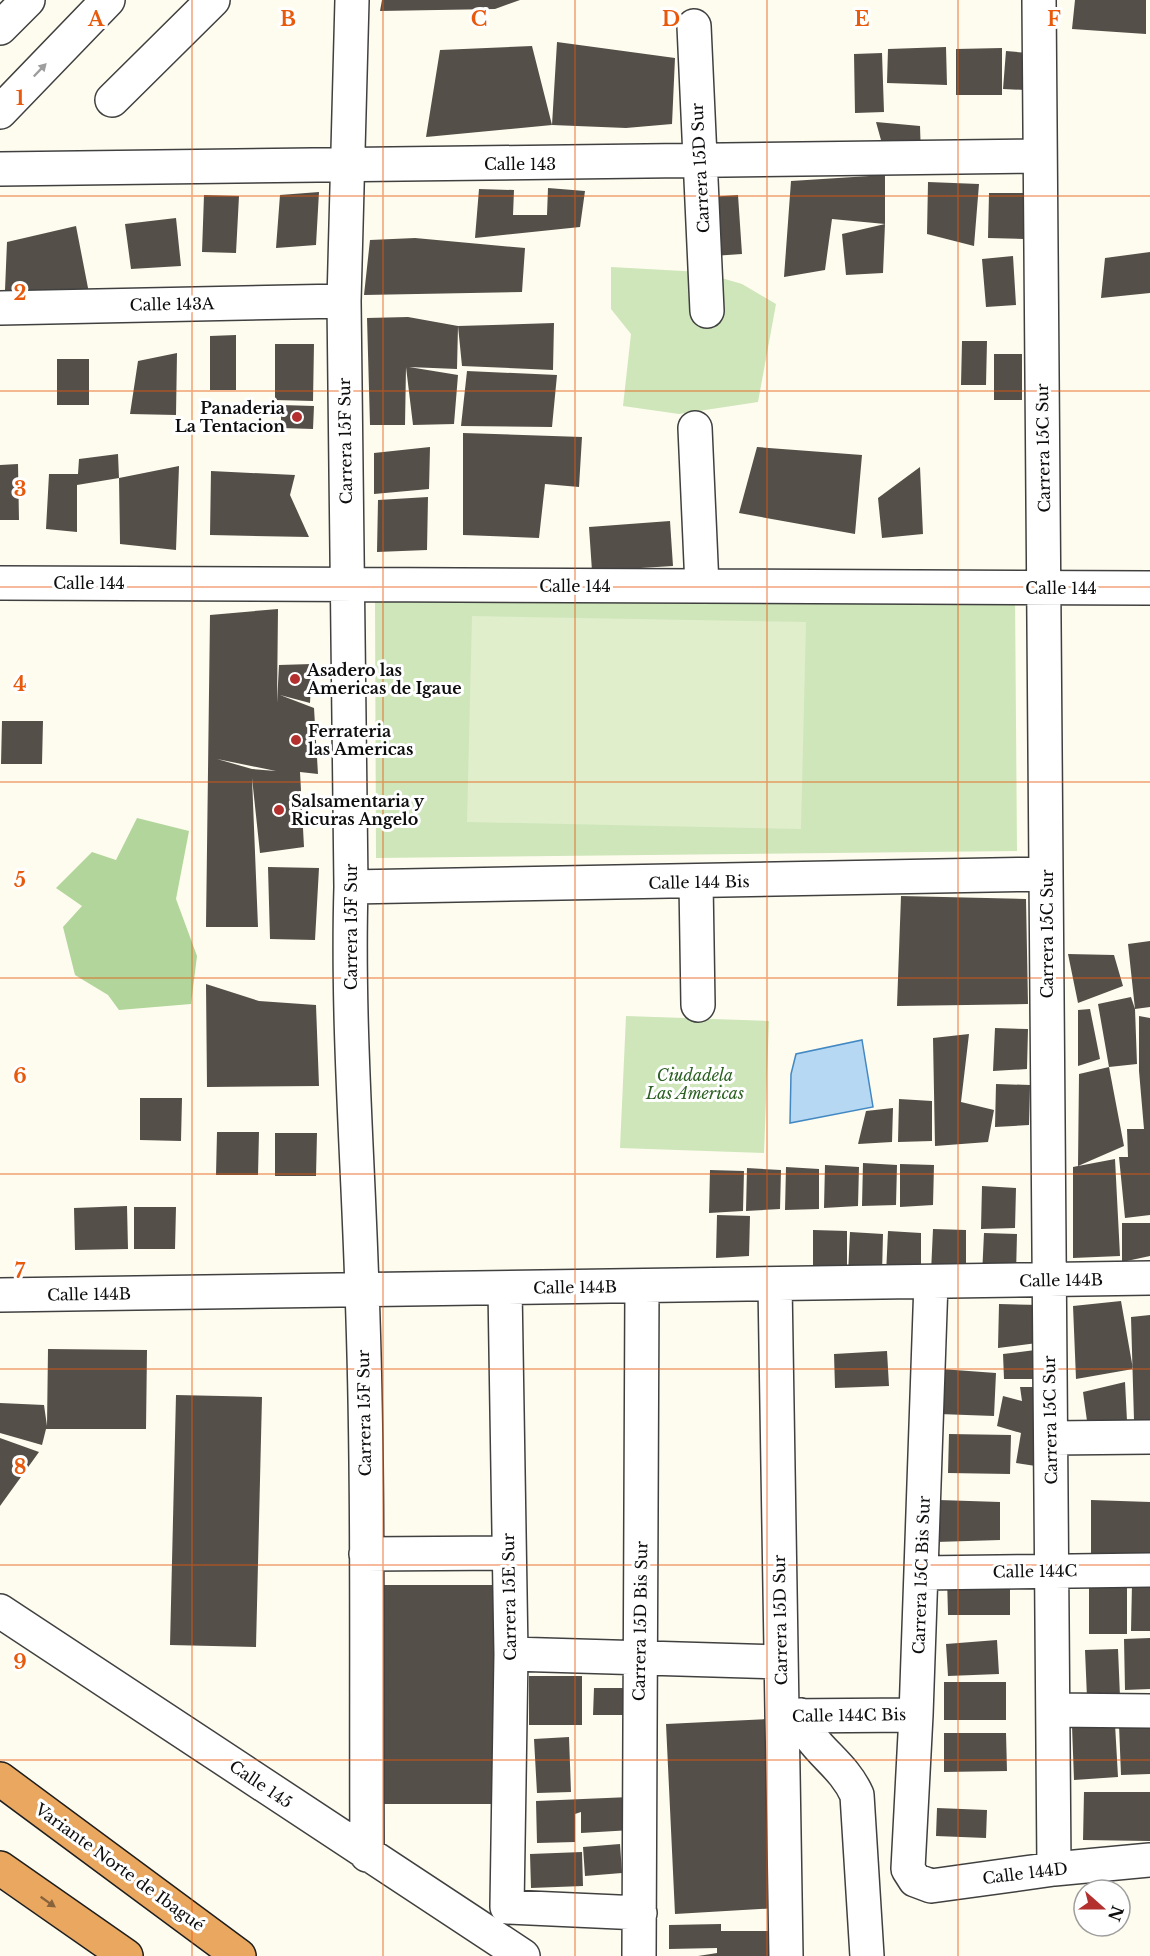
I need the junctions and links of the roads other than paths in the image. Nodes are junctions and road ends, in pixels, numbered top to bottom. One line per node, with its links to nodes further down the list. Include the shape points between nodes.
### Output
1 (28, 0): 7 (street)
2 (108, 0): 9 (street, one-way to 2)
3 (213, 0): 8 (street)
4 (352, 0): 12 (street, Carrera 15F Sur)
5 (1039, 0): 10 (street, Carrera 15C Sur)
6 (694, 26): 11 (street, Carrera 15D Sur)
7 (0, 28)
8 (112, 100)
9 (0, 112)
10 (1040, 156): 11 (street, Calle 143); 21 (street, Carrera 15C Sur)
11 (699, 162): 12 (street, Calle 143); 16 (street, Carrera 15D Sur)
12 (346, 165): 13 (street, Calle 143); 14 (street, Carrera 15F Sur)
13 (0, 169)
14 (344, 302): 15 (street, Calle 143A); 19 (street, Carrera 15F Sur)
15 (0, 308)
16 (707, 311)
17 (695, 428): 20 (street)
18 (0, 583): 19 (street, Calle 144)
19 (347, 585): 20 (street, Calle 144); 25 (street, Carrera 15F Sur)
20 (702, 586): 21 (street, Calle 144)
21 (1044, 588): 22 (street, Calle 144); 23 (street, Carrera 15C Sur)
22 (1150, 588)
23 (1046, 874): 24 (street, Calle 144 Bis); 28 (street, Carrera 15C Sur)
24 (696, 882): 25 (street, Calle 144 Bis); 26 (street)
25 (351, 886): 33 (street, Carrera 15F Sur, via 355,1159)
26 (698, 1005)
27 (1150, 1278): 28 (street, Calle 144B)
28 (1049, 1280): 29 (street, Calle 144B); 36 (street, Carrera 15C Sur)
29 (931, 1282): 30 (street, Calle 144B); 41 (street, Carrera 15C Bis Sur)
30 (775, 1284): 31 (street, Calle 144B); 45 (street, Carrera 15D Sur)
31 (642, 1286): 32 (street, Calle 144B); 44 (street, Carrera 15D Bis Sur)
32 (505, 1288): 33 (street, Calle 144B); 37 (street, Carrera 15E Sur)
33 (363, 1290): 34 (street, Calle 144B); 38 (street, Carrera 15F Sur)
34 (0, 1295)
35 (1150, 1437): 36 (street)
36 (1051, 1438): 40 (street, Carrera 15C Sur)
37 (509, 1553): 38 (street); 43 (street, Carrera 15E Sur)
38 (366, 1554): 51 (street, Carrera 15F Sur)
39 (1150, 1569): 40 (street, Calle 144C)
40 (1052, 1571): 41 (street, Calle 144C); 46 (street, Carrera 15C Sur)
41 (921, 1573): 48 (street, Carrera 15C Bis Sur)
42 (0, 1611): 51 (street, Calle 145)
43 (511, 1654): 44 (street); 56 (street, Carrera 15E Sur, via 507,1907)
44 (639, 1658): 45 (street); 56 (street, Carrera 15D Bis Sur)
45 (780, 1662): 49 (street, Carrera 15D Sur)
46 (1053, 1710): 47 (street); 55 (street, Carrera 15C Sur)
47 (1150, 1711)
48 (916, 1715): 49 (street, Calle 144C Bis); 54 (street, Carrera 15C Bis Sur)
49 (791, 1716): 61 (street, Carrera 15D Sur); 62 (street, via 842,1771 857,1795)
50 (0, 1779): 58 (highway, Variante Norte de Ibagué)
51 (367, 1855): 59 (street, Calle 145)
52 (1150, 1860): 55 (street, Calle 144D)
53 (0, 1868): 57 (highway, one-way to 57)
54 (908, 1869): 55 (street, Calle 144D, via 915,1880 931,1886)
55 (1054, 1869)
56 (640, 1913): 60 (street, Carrera 15D Bis Sur)
57 (126, 1956)
58 (239, 1956)
59 (523, 1956)
60 (639, 1956)
61 (786, 1956)
62 (867, 1956)

